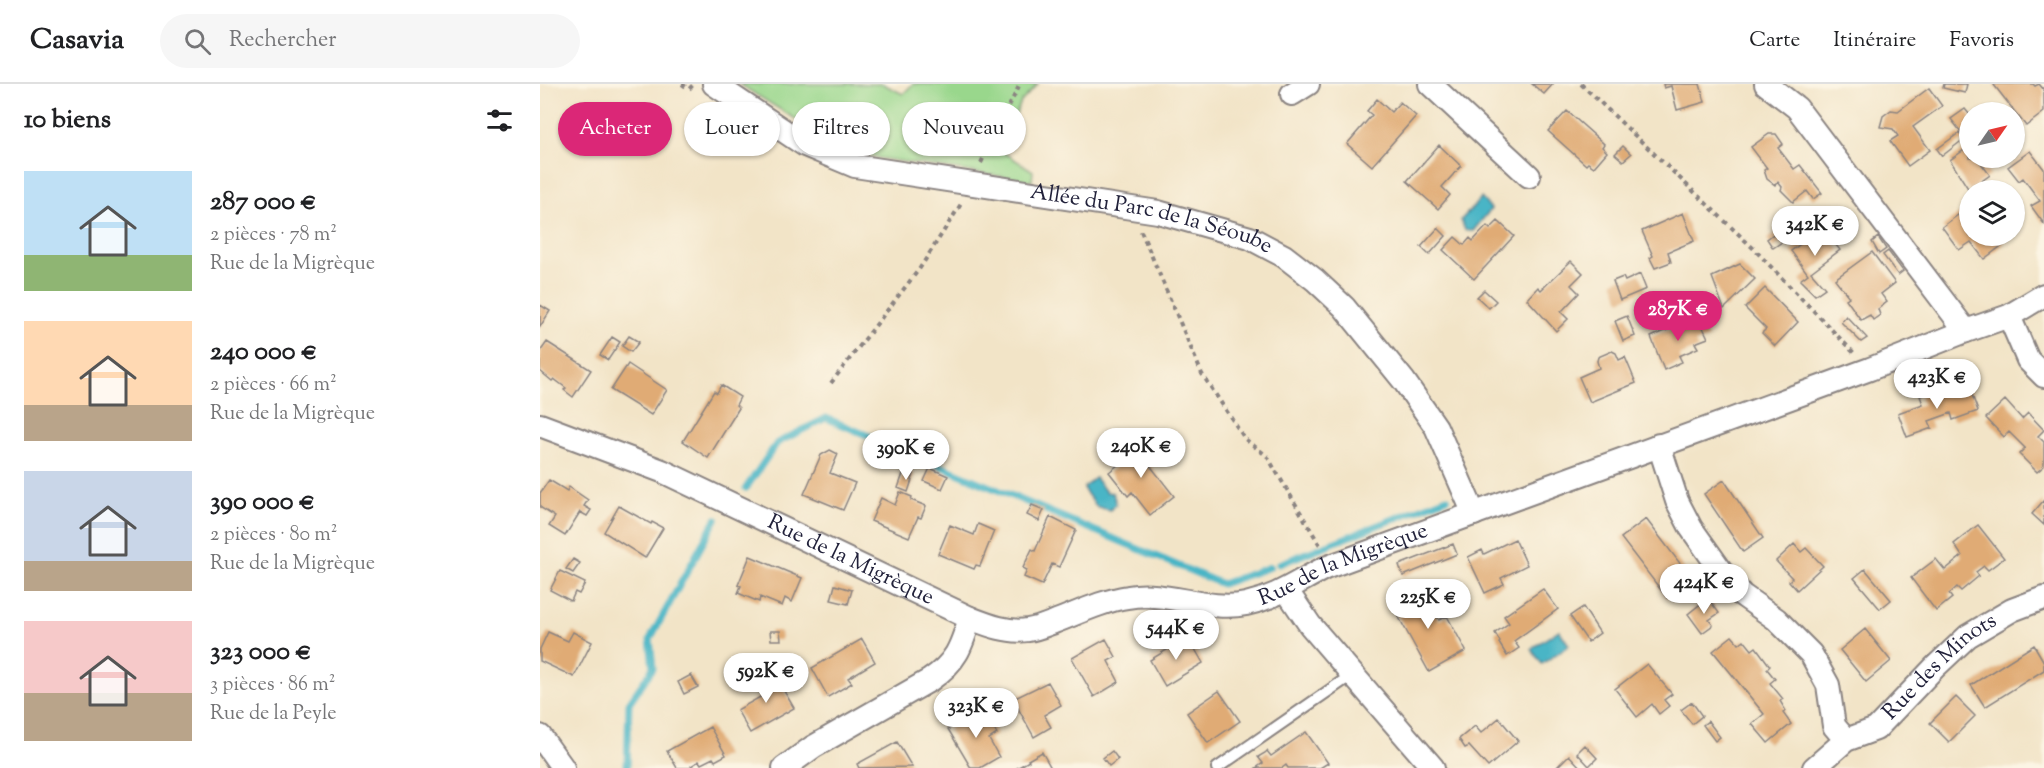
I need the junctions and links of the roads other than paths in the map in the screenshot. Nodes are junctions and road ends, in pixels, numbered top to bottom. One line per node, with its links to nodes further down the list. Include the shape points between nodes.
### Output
1 (1430, 84): 4 (street)
2 (1766, 84): 7 (street, via 1797,108)
3 (706, 90): 11 (street, Allée du Parc de la Séoube, via 805,145 861,167 1158,212 1250,238 1284,256 1344,307 1404,381 1436,427)
4 (1529, 176)
5 (2044, 295): 6 (street, Rue de la Migrèque)
6 (2009, 316): 7 (street, Rue de la Migrèque); 8 (street, via 2028,360)
7 (1966, 331): 10 (street, Rue de la Migrèque)
8 (2044, 376)
9 (540, 425): 14 (street, Rue de la Migrèque, via 662,471)
10 (1659, 446): 11 (street, Rue de la Migrèque); 17 (street, via 1677,501 1691,528 1742,595 1776,619 1811,654 1828,685 1834,726)
11 (1474, 514): 12 (street, Rue de la Migrèque, via 1332,566)
12 (1287, 591): 14 (street, Rue de la Migrèque, via 1245,604 1128,597 1030,630 1005,629); 15 (street)
13 (2044, 598): 17 (street, Rue des Minots, via 2012,610 1968,636 1876,729)
14 (970, 618): 19 (street, via 962,647 947,668)
15 (1353, 675): 20 (lane); 21 (street)
16 (540, 736): 18 (street)
17 (1846, 740): 22 (street, Rue des Minots)
18 (563, 768)
19 (784, 768)
20 (1217, 768)
21 (1433, 768)
22 (1814, 768)

